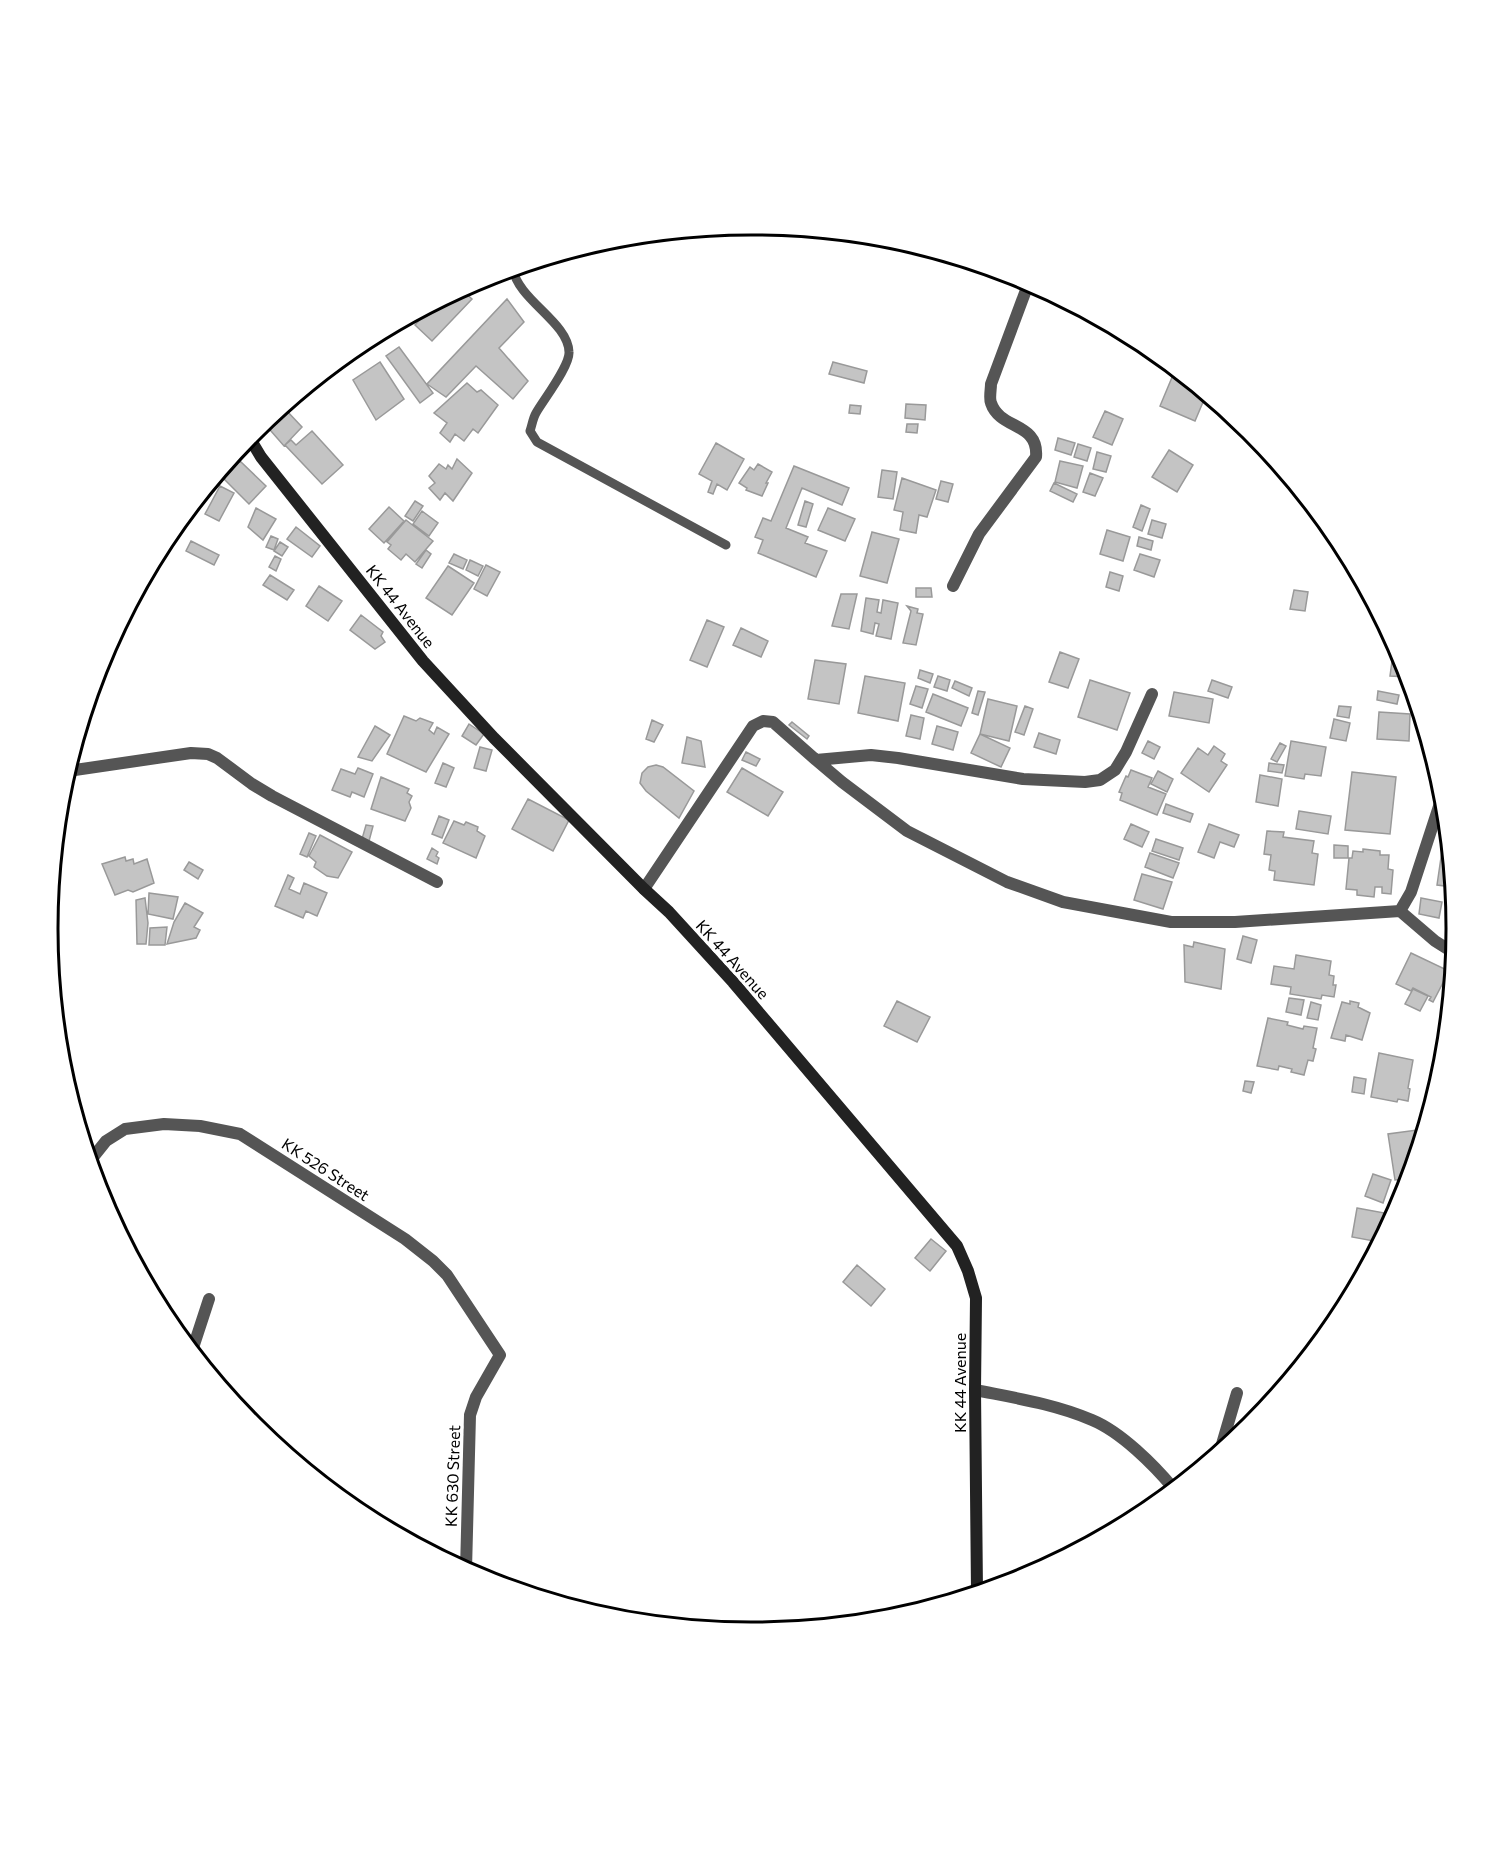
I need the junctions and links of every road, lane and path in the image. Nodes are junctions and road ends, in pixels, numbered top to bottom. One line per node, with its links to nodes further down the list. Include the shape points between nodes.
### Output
1 (516, 277): 4 (lane, via 518,285 556,326 570,353 534,416 530,430 537,442)
2 (1025, 292): 5 (street, via 991,384 990,402 998,414 1032,436 1036,457 979,534)
3 (254, 446): 11 (main road, KK 44 Avenue, via 423,661)
4 (726, 545)
5 (953, 586)
6 (1152, 694): 7 (street, via 1126,752 1115,770 1100,780 1023,779 871,755)
7 (816, 760): 11 (street, via 773,722 753,726); 12 (street, via 908,831 1007,882 1063,902 1172,922 1235,922)
8 (77, 770): 10 (street, via 191,753 208,754 272,796)
9 (1436, 815): 12 (street, via 1411,892)
10 (437, 882)
11 (644, 889): 18 (main road, KK 44 Avenue, via 733,982 957,1246 976,1298)
12 (1400, 911): 13 (street)
13 (1445, 947)
14 (96, 1154): 17 (street, KK 526 Street, via 106,1141 125,1129 200,1125 240,1134 433,1261 447,1275)
15 (209, 1299): 16 (street)
16 (195, 1342)
17 (500, 1355): 22 (street, KK 630 Street, via 470,1415)
18 (975, 1390): 21 (street, via 1049,1404 1095,1420 1155,1466); 23 (main road, KK 44 Avenue)
19 (1237, 1394): 20 (street)
20 (1225, 1435)
21 (1169, 1483)
22 (466, 1560)
23 (977, 1584)

